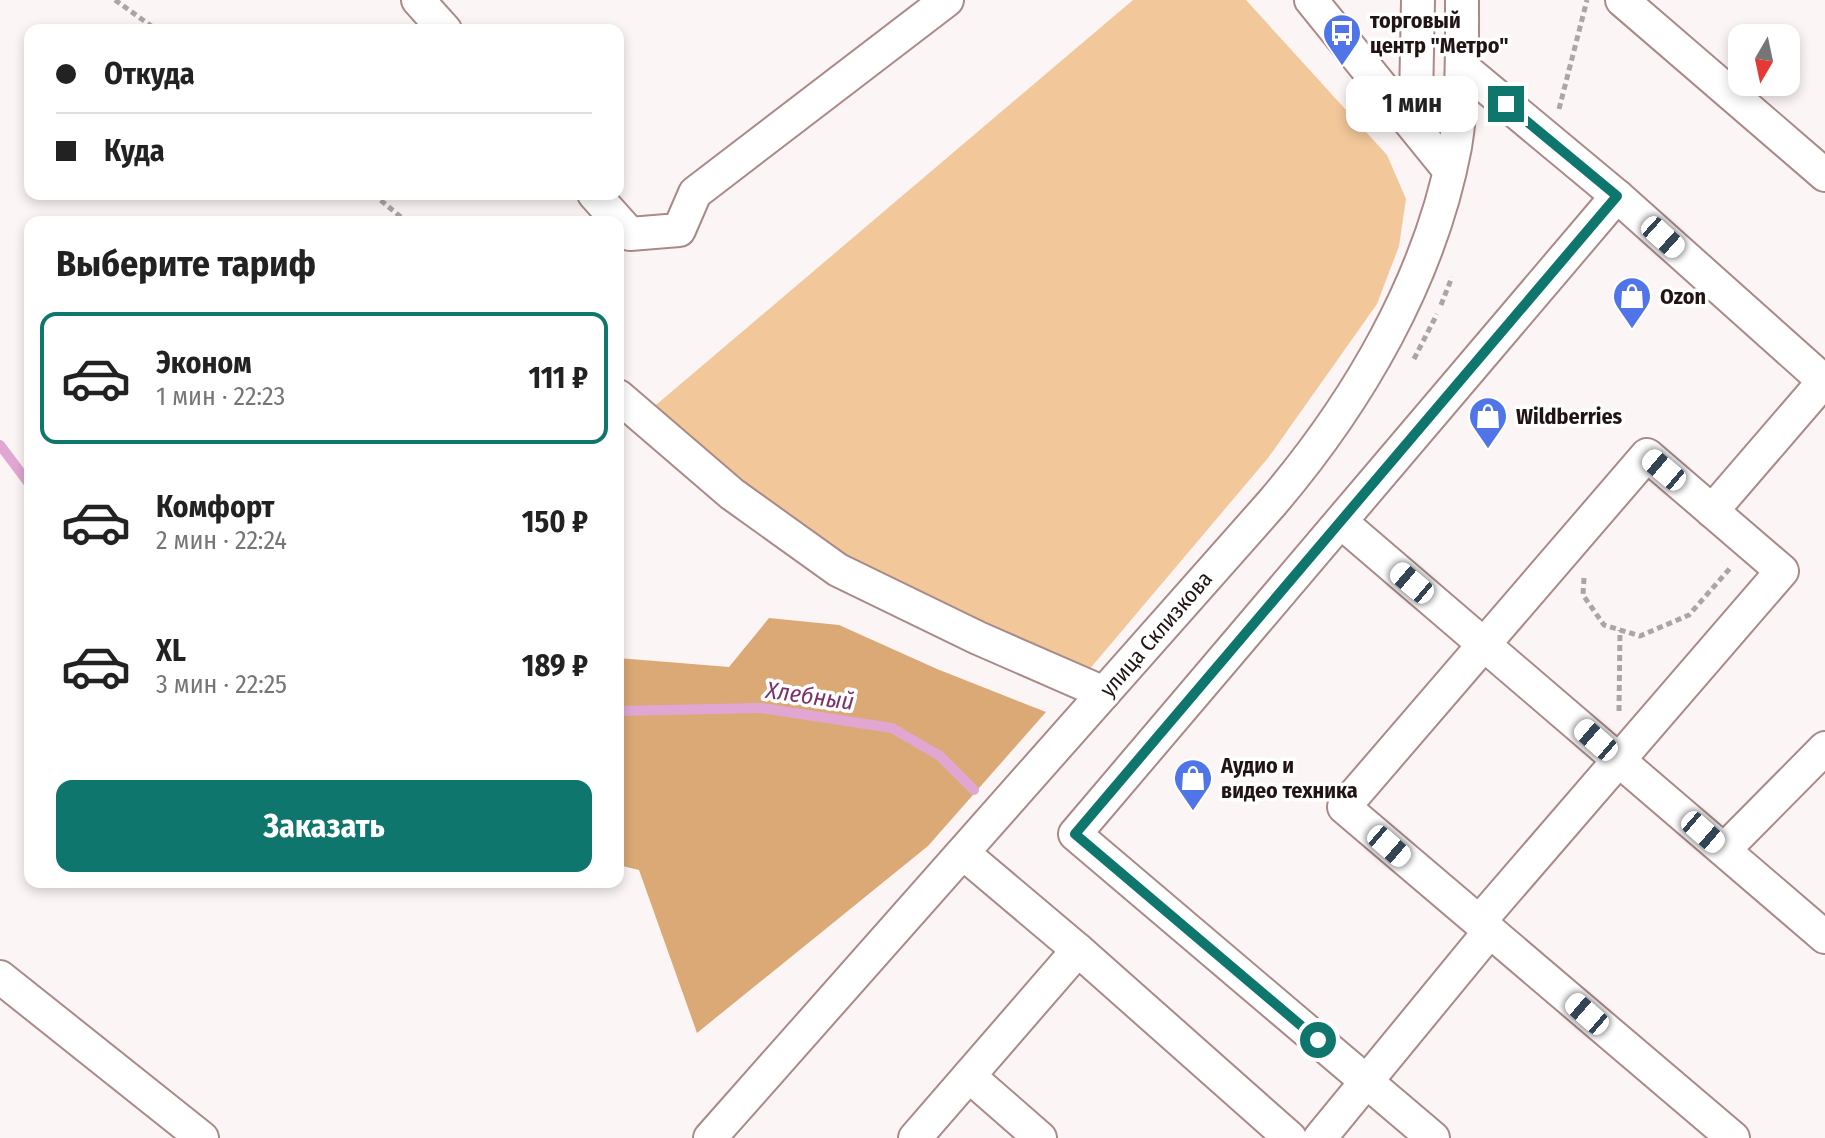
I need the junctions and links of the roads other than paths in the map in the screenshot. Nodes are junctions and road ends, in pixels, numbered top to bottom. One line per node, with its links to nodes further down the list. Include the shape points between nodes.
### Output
1 (418, 0): 7 (street)
2 (947, 0): 15 (street, via 695,193 679,230 630,234)
3 (1311, 0): 9 (street)
4 (1418, 0): 9 (street)
5 (1462, 0): 8 (street, улица Склизкова)
6 (1622, 0): 11 (street)
7 (440, 24)
8 (1462, 67): 10 (street, улица Склизкова); 12 (street)
9 (1413, 125): 10 (street)
10 (1449, 170): 21 (street, улица Склизкова, via 1403,301 1336,421 1280,494)
11 (1825, 175)
12 (1617, 196): 16 (street); 19 (street)
13 (599, 200): 14 (street)
14 (614, 216)
15 (624, 227)
16 (1824, 382): 18 (street)
17 (624, 401): 21 (street, via 732,494 838,570)
18 (1712, 511): 20 (street, via 1647,455); 23 (street, via 1782,571)
19 (1341, 522): 20 (street); 31 (street, via 1075,834)
20 (1484, 644): 23 (street); 26 (street, via 1344,807)
21 (1104, 693): 25 (street, улица Склизкова)
22 (1825, 748): 24 (street)
23 (1619, 760): 24 (street); 26 (street)
24 (1724, 850): 27 (street)
25 (963, 853): 28 (street); 33 (street, улица Склизкова)
26 (1485, 927): 31 (street); 39 (street)
27 (1825, 937)
28 (1078, 950): 30 (street); 36 (street)
29 (0, 977): 32 (street)
30 (969, 1076): 34 (street); 35 (street)
31 (1366, 1082): 37 (street); 38 (street)
32 (202, 1138)
33 (710, 1138)
34 (915, 1138)
35 (1040, 1138)
36 (1290, 1138)
37 (1320, 1138)
38 (1433, 1138)
39 (1733, 1138)

